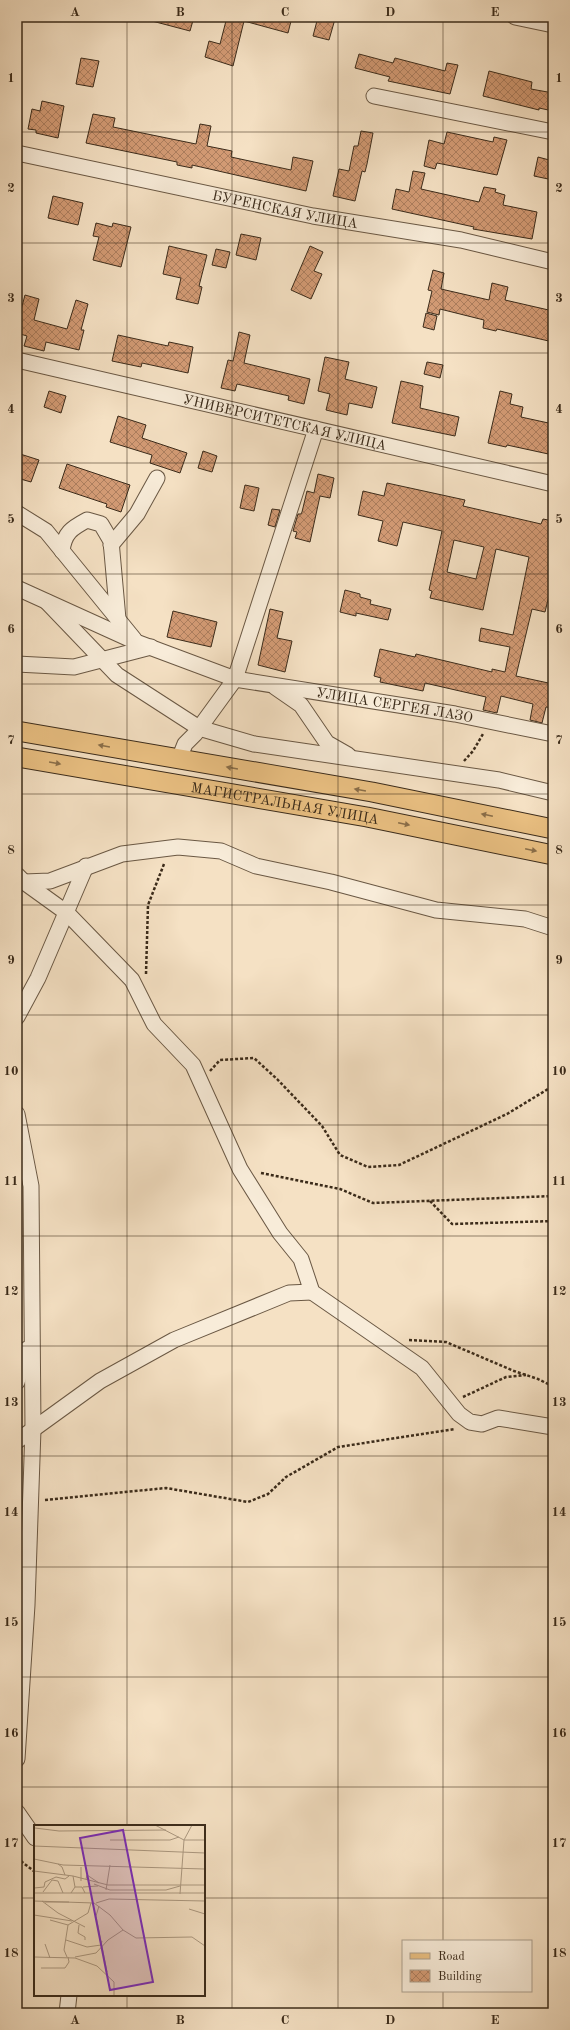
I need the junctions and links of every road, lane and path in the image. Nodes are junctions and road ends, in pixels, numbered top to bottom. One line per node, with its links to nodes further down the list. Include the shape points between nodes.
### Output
1 (515, 17): 2 (street)
2 (553, 25)
3 (374, 96): 4 (street)
4 (553, 132)
5 (17, 153): 6 (street, БУРЕНСКАЯ УЛИЦА, via 313,216 461,240)
6 (553, 262)
7 (17, 360): 8 (street, УНИВЕРСИТЕТСКАЯ УЛИЦА)
8 (316, 428): 10 (street, УНИВЕРСИТЕТСКАЯ УЛИЦА); 21 (street)
9 (156, 478): 12 (street, via 137,514)
10 (553, 484)
11 (17, 513): 13 (street, via 46,531)
12 (111, 545): 13 (street, via 101,524 87,520 70,529 63,540); 16 (street)
13 (62, 550): 16 (street)
14 (17, 588): 15 (street, УЛИЦА СЕРГЕЯ ЛАЗО)
15 (47, 602): 17 (street, УЛИЦА СЕРГЕЯ ЛАЗО); 19 (street)
16 (118, 619): 17 (street)
17 (136, 642): 18 (street, УЛИЦА СЕРГЕЯ ЛАЗО)
18 (151, 647): 19 (street); 21 (street, УЛИЦА СЕРГЕЯ ЛАЗО)
19 (101, 659): 20 (street, via 74,667); 24 (street, via 117,676)
20 (17, 664)
21 (236, 679): 22 (street, УЛИЦА СЕРГЕЯ ЛАЗО); 24 (street)
22 (272, 685): 23 (street, УЛИЦА СЕРГЕЯ ЛАЗО); 29 (street, via 301,705 327,743)
23 (490, 721): 26 (street, УЛИЦА СЕРГЕЯ ЛАЗО); 30 (path, via 473,751)
24 (199, 728): 28 (street, via 185,744); 29 (street, via 254,744)
25 (17, 731): 28 (main road, МАГИСТРАЛЬНАЯ УЛИЦА, one-way to 25)
26 (553, 734)
27 (17, 757): 34 (main road, МАГИСТРАЛЬНАЯ УЛИЦА, one-way to 34, via 367,817)
28 (179, 759): 32 (main road, МАГИСТРАЛЬНАЯ УЛИЦА, one-way to 28, via 372,792)
29 (358, 761): 30 (street)
30 (453, 774): 31 (street, via 498,780)
31 (553, 793)
32 (553, 829)
33 (170, 848): 35 (street, via 122,854); 38 (street, via 221,851 256,866 331,882 436,910 525,919); 39 (path, via 148,905)
34 (553, 855)
35 (86, 866): 36 (street, via 50,880); 37 (street)
36 (21, 878): 37 (street)
37 (67, 913): 40 (street, via 38,978); 41 (street, via 132,980 154,1024 193,1065)
38 (553, 928)
39 (146, 978)
40 (17, 1017)
41 (200, 1081): 42 (path, via 220,1060 254,1058 322,1126 340,1155 368,1167 399,1165 507,1114); 44 (street)
42 (553, 1086)
43 (17, 1114): 49 (street, via 31,1186)
44 (240, 1169): 46 (path, via 340,1189 373,1203); 48 (street, via 280,1233 301,1259)
45 (553, 1196): 46 (path)
46 (430, 1201): 47 (path, via 452,1224)
47 (553, 1221)
48 (312, 1292): 54 (street, via 422,1368); 57 (street, via 289,1293 174,1340 100,1381)
49 (32, 1332): 52 (street); 57 (street)
50 (404, 1340): 51 (path, via 446,1342)
51 (527, 1375): 53 (path, via 552,1386); 54 (path, via 506,1377)
52 (17, 1382)
53 (553, 1390)
54 (450, 1404): 55 (street)
55 (470, 1422): 56 (street, via 482,1424 498,1418); 59 (path, via 463,1428 338,1447 286,1477 268,1494 248,1502 166,1488)
56 (553, 1428)
57 (33, 1429): 58 (street); 59 (street)
58 (17, 1441)
59 (30, 1501): 60 (street, via 27,1605)
60 (17, 1759)
61 (17, 1812): 62 (street)
62 (34, 1837)
63 (17, 1858): 64 (path)
64 (34, 1871)
65 (69, 1996): 66 (street)
66 (67, 2013)

